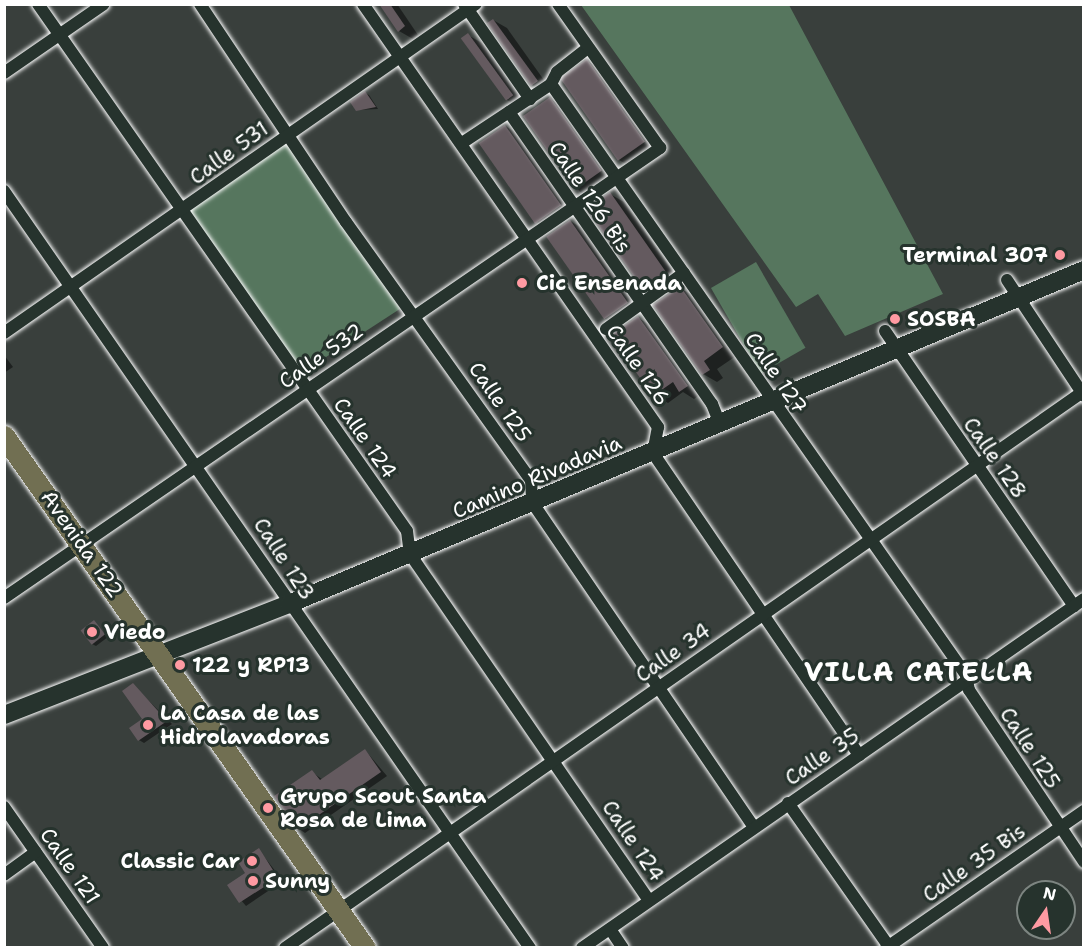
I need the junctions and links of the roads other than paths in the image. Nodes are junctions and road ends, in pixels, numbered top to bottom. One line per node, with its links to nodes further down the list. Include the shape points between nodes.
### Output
1 (38, 4): 7 (street, Calle 124)
2 (104, 4): 7 (street)
3 (201, 4): 14 (street, Calle 125)
4 (363, 4): 9 (street, Calle 126)
5 (558, 4): 8 (street)
6 (469, 6): 9 (street, Calle 531); 12 (street)
7 (59, 35): 10 (street); 19 (street, Calle 124)
8 (588, 48): 11 (street, via 557,72); 16 (street, Calle 532, via 660,148)
9 (398, 57): 14 (street, Calle 531); 15 (street, Calle 126)
10 (4, 73)
11 (551, 84): 12 (street); 16 (street, Calle 127)
12 (530, 99): 13 (street)
13 (509, 112): 15 (street); 18 (street, Calle 126 Bis)
14 (289, 134): 19 (street, Calle 531); 27 (street, Calle 125)
15 (462, 143): 20 (street, Calle 126)
16 (616, 177): 18 (street, Calle 532); 22 (street, Calle 127)
17 (4, 191): 24 (street, Calle 123)
18 (573, 206): 20 (street, Calle 532); 26 (street, Calle 126 Bis)
19 (183, 210): 24 (street, Calle 531); 32 (street, Calle 124)
20 (525, 237): 27 (street, Calle 532); 37 (street, Calle 126, via 658,427)
21 (1083, 270): 25 (main road, Camino Rivadavia)
22 (684, 273): 26 (street); 34 (street, Calle 127)
23 (1007, 280): 25 (street)
24 (72, 287): 30 (street, Calle 531); 38 (street, Calle 123)
25 (1016, 299): 31 (main road, Camino Rivadavia); 33 (street)
26 (639, 303): 28 (street); 35 (street, Calle 126 Bis)
27 (415, 315): 32 (street, Calle 532); 40 (street, Calle 125, via 531,480)
28 (606, 329)
29 (885, 332): 31 (street, Calle 128)
30 (4, 333)
31 (897, 349): 34 (main road, Camino Rivadavia); 39 (street, Calle 128)
32 (308, 389): 38 (street, Calle 532); 43 (street, Calle 124, via 406,531)
33 (1083, 393): 39 (street, Calle 34)
34 (771, 402): 35 (main road, Camino Rivadavia); 41 (street, Calle 127)
35 (720, 424): 37 (main road, Camino Rivadavia)
36 (4, 436): 42 (highway, Avenida 122)
37 (653, 453): 40 (main road, Camino Rivadavia); 47 (street)
38 (196, 465): 42 (street, Calle 532); 46 (street, Calle 123, via 281,584)
39 (977, 466): 41 (street, Calle 34); 45 (street, Calle 128)
40 (532, 502): 43 (main road, Camino Rivadavia); 50 (street, Calle 125)
41 (872, 539): 47 (street, Calle 34); 49 (street, Calle 127)
42 (81, 544): 44 (street, Calle 532); 48 (highway, Avenida 122)
43 (410, 554): 46 (main road, Camino Rivadavia); 53 (street, Calle 124)
44 (4, 598)
45 (1079, 602): 49 (street, Calle 35)
46 (289, 604): 48 (main road, Camino Rivadavia, via 175,650); 59 (street, Calle 123)
47 (766, 612): 50 (street, Calle 34); 52 (street)
48 (158, 652): 51 (main road, Camino Rivadavia); 64 (highway, Avenida 122)
49 (968, 683): 52 (street, Calle 35); 58 (street, Calle 125)
50 (658, 687): 53 (street, Calle 34); 57 (street, Calle 125)
51 (4, 716)
52 (859, 755): 54 (street, Calle 35)
53 (556, 760): 59 (street, Calle 34); 63 (street, Calle 124)
54 (788, 804): 57 (street, Calle 35); 66 (street)
55 (4, 807): 60 (street, Calle 121)
56 (1083, 811): 58 (street, Calle 35 Bis)
57 (754, 826): 63 (street, Calle 35)
58 (1060, 828): 61 (street, Calle 125); 66 (street, Calle 35 Bis)
59 (449, 835): 64 (street, Calle 34); 70 (street, Calle 123)
60 (36, 852): 62 (street); 67 (street, Calle 121)
61 (1083, 862)
62 (4, 875)
63 (649, 900): 65 (street, Calle 35)
64 (339, 910): 68 (street, Calle 34); 69 (highway, Avenida 122)
65 (610, 928): 71 (street, Calle 35); 72 (street)
66 (889, 947)
67 (103, 948)
68 (285, 948)
69 (365, 948)
70 (530, 948)
71 (582, 948)
72 (623, 948)

